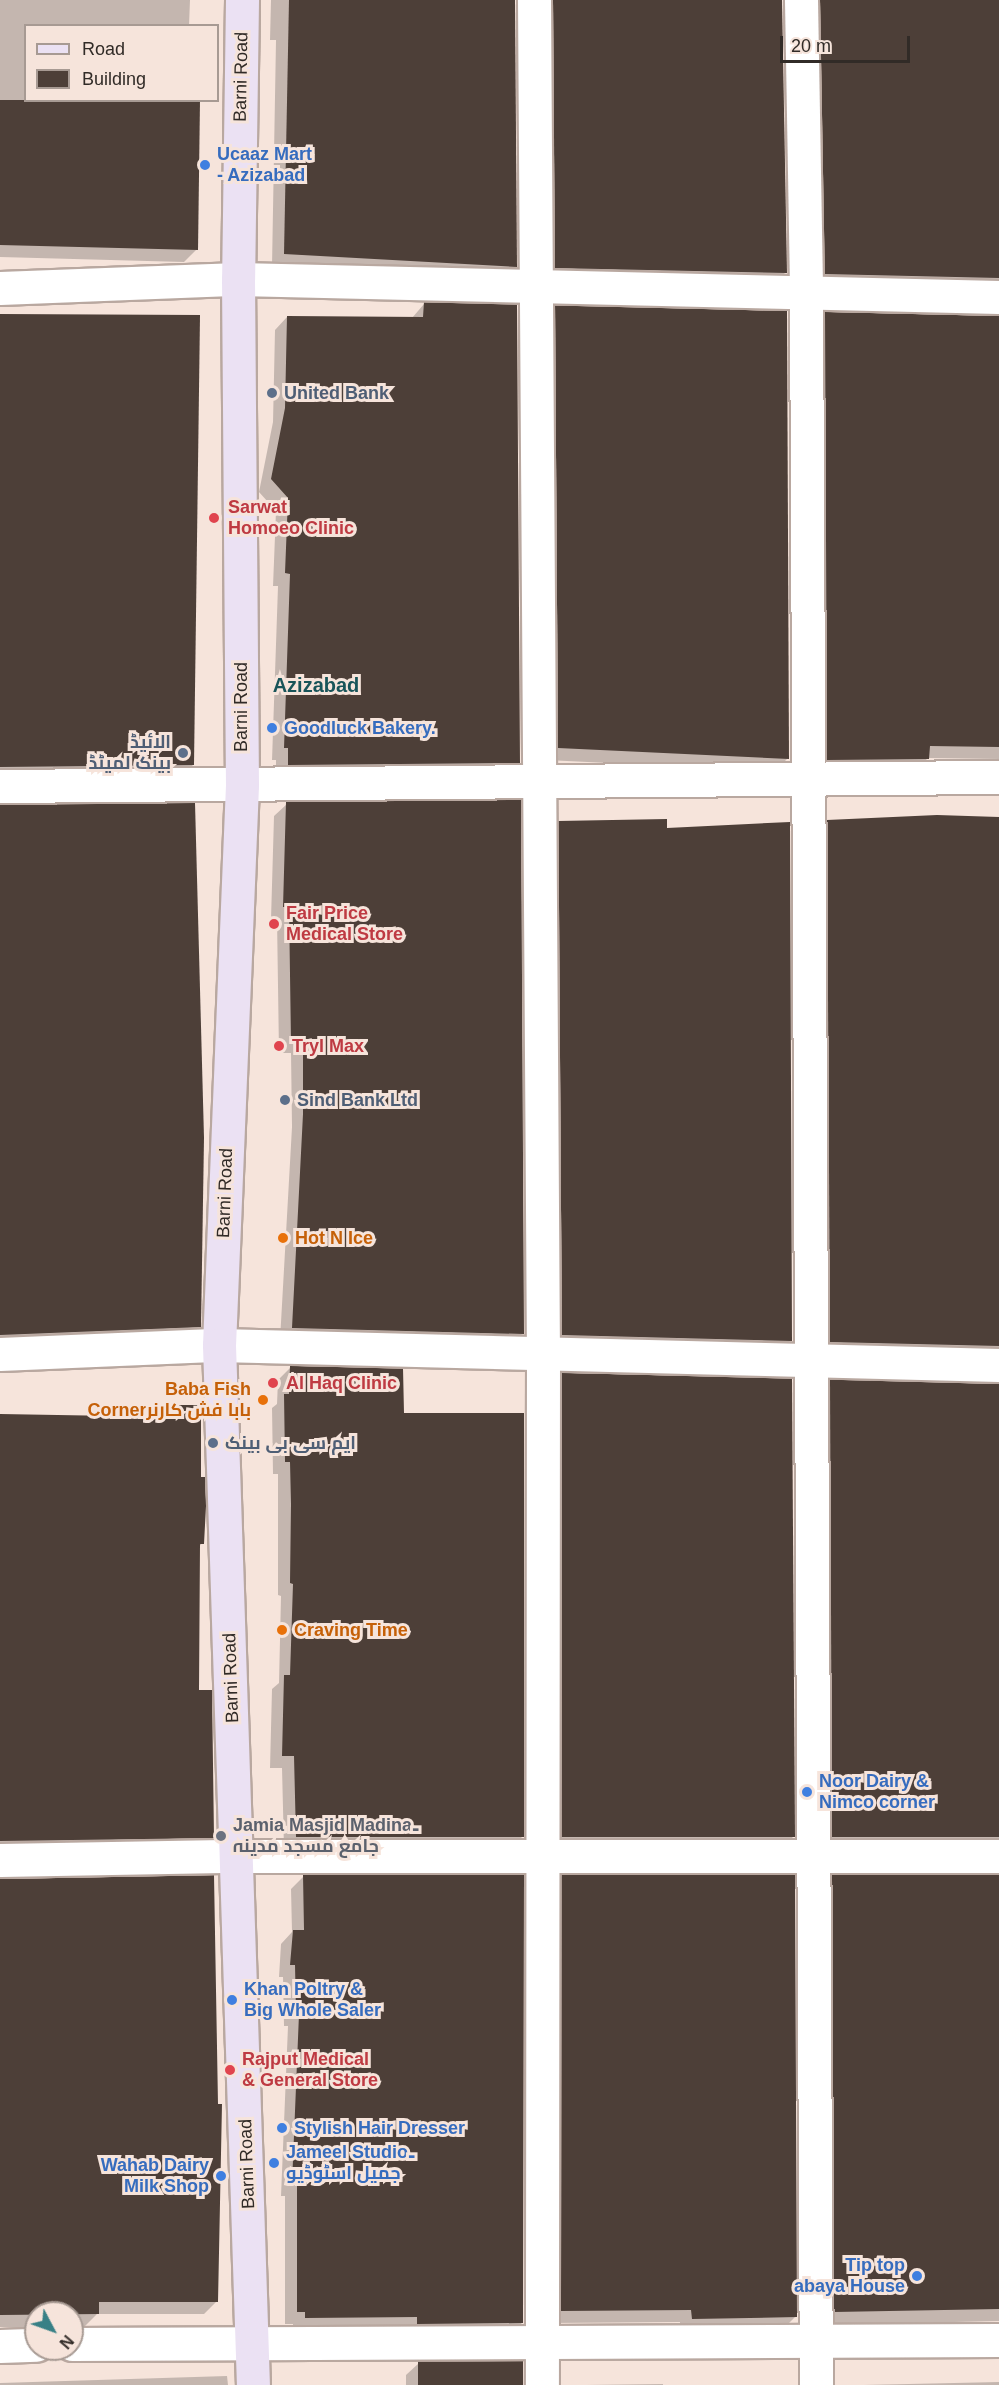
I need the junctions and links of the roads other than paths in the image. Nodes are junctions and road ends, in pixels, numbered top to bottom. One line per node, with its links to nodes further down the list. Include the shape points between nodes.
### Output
1 (242, 0): 4 (street, Barni Road)
2 (534, 0): 5 (street)
3 (801, 0): 7 (street)
4 (238, 279): 5 (street); 6 (street); 12 (street, Barni Road)
5 (533, 286): 7 (street); 11 (street)
6 (0, 288)
7 (806, 292): 8 (street); 10 (street)
8 (999, 297)
9 (999, 777): 10 (street)
10 (806, 779): 11 (street); 17 (street)
11 (537, 782): 12 (street); 15 (street)
12 (242, 785): 13 (street); 14 (street, Barni Road)
13 (0, 786)
14 (219, 1345): 15 (street); 16 (street); 19 (street, Barni Road)
15 (543, 1353): 17 (street); 20 (street)
16 (0, 1354)
17 (810, 1360): 18 (street); 22 (street)
18 (999, 1365)
19 (237, 1856): 20 (street); 23 (street); 26 (street, Barni Road)
20 (542, 1856): 22 (street); 27 (street)
21 (999, 1856): 22 (street)
22 (815, 1857): 24 (street)
23 (0, 1860)
24 (816, 2340): 25 (street); 27 (street); 33 (street)
25 (999, 2340)
26 (254, 2341): 27 (street); 28 (street); 31 (street, Barni Road)
27 (541, 2341): 32 (street)
28 (84, 2344)
29 (24, 2345): 30 (street)
30 (0, 2346)
31 (253, 2385)
32 (542, 2385)
33 (816, 2385)

